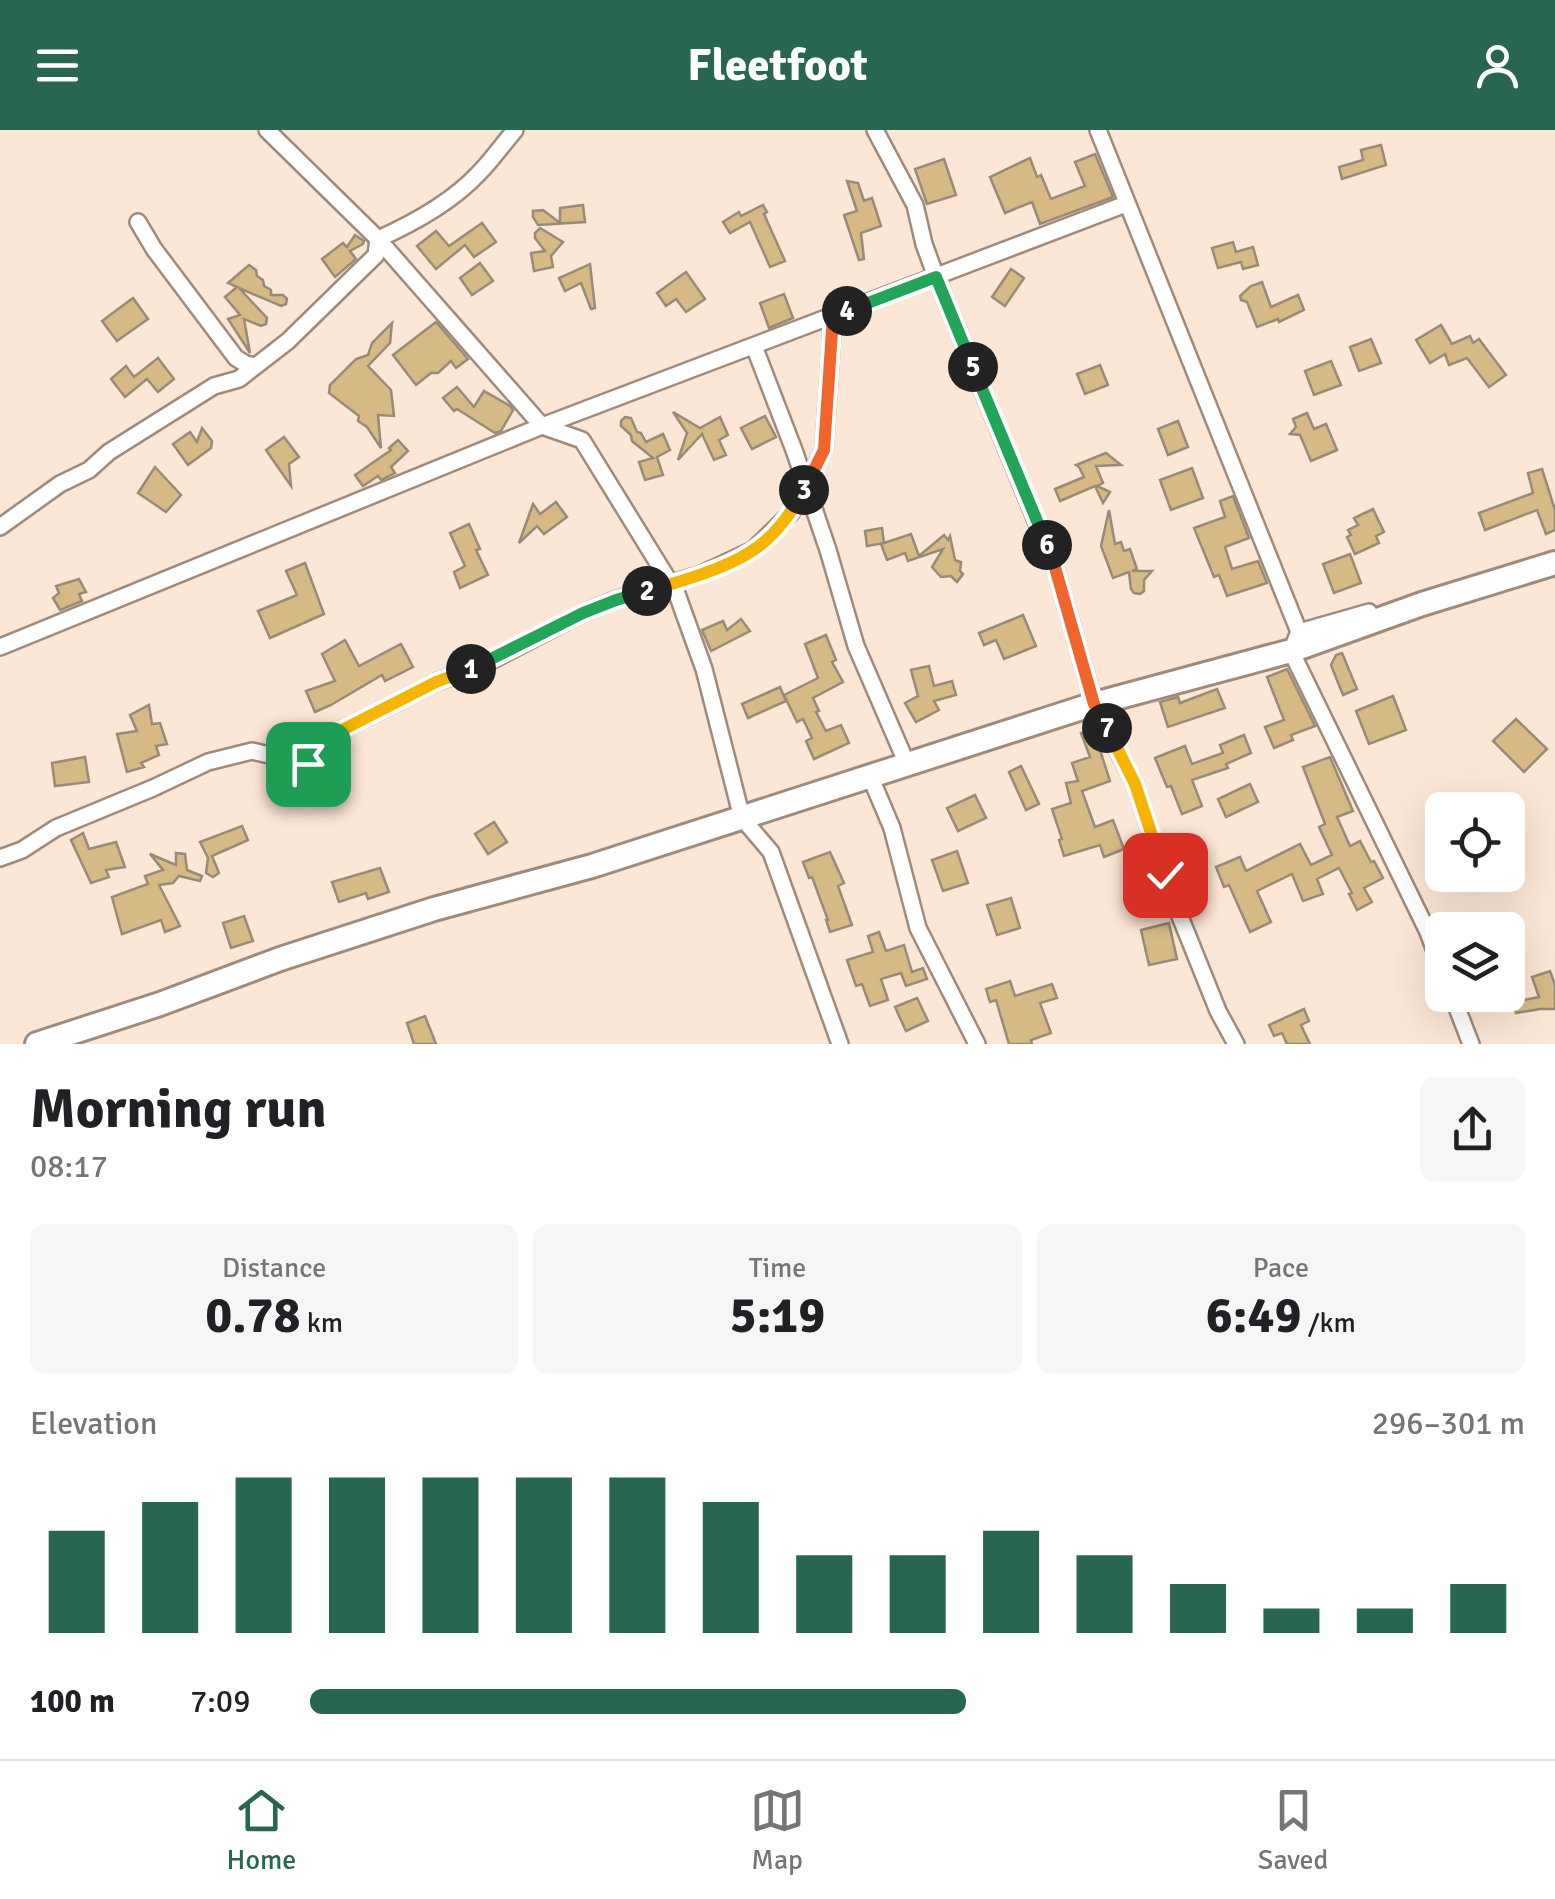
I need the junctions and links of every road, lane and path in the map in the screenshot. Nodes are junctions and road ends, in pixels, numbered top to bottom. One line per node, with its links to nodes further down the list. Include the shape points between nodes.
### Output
1 (266, 130): 7 (street)
2 (515, 130): 7 (street, via 444,203)
3 (875, 130): 8 (street, via 915,206)
4 (1098, 130): 5 (street)
5 (1126, 204): 8 (street); 17 (street)
6 (138, 222): 11 (street, via 236,358)
7 (378, 240): 11 (street, via 376,254); 12 (street)
8 (936, 277): 9 (street); 19 (street, via 1054,564)
9 (833, 316): 10 (street); 13 (street, via 824,450)
10 (754, 346): 12 (street); 13 (street)
11 (256, 366): 14 (street, via 108,452)
12 (542, 426): 16 (street, via 582,440); 18 (street)
13 (806, 485): 16 (street, via 791,513 753,550); 20 (street, via 856,646)
14 (0, 528)
15 (1555, 560): 17 (highway)
16 (669, 584): 22 (street, via 704,668); 23 (street, via 583,613 380,709 342,730 328,755 308,764 252,751 208,762)
17 (1295, 641): 19 (highway); 24 (street)
18 (0, 647)
19 (1094, 704): 20 (highway); 29 (street, via 1135,784 1172,894)
20 (907, 764): 21 (highway)
21 (870, 776): 22 (highway); 28 (street, via 892,828 918,928)
22 (742, 818): 26 (highway, via 350,936); 27 (street, via 771,852)
23 (0, 858)
24 (1425, 925)
25 (1459, 1012): 30 (street)
26 (37, 1044)
27 (840, 1044)
28 (977, 1044)
29 (1236, 1044)
30 (1471, 1044)

